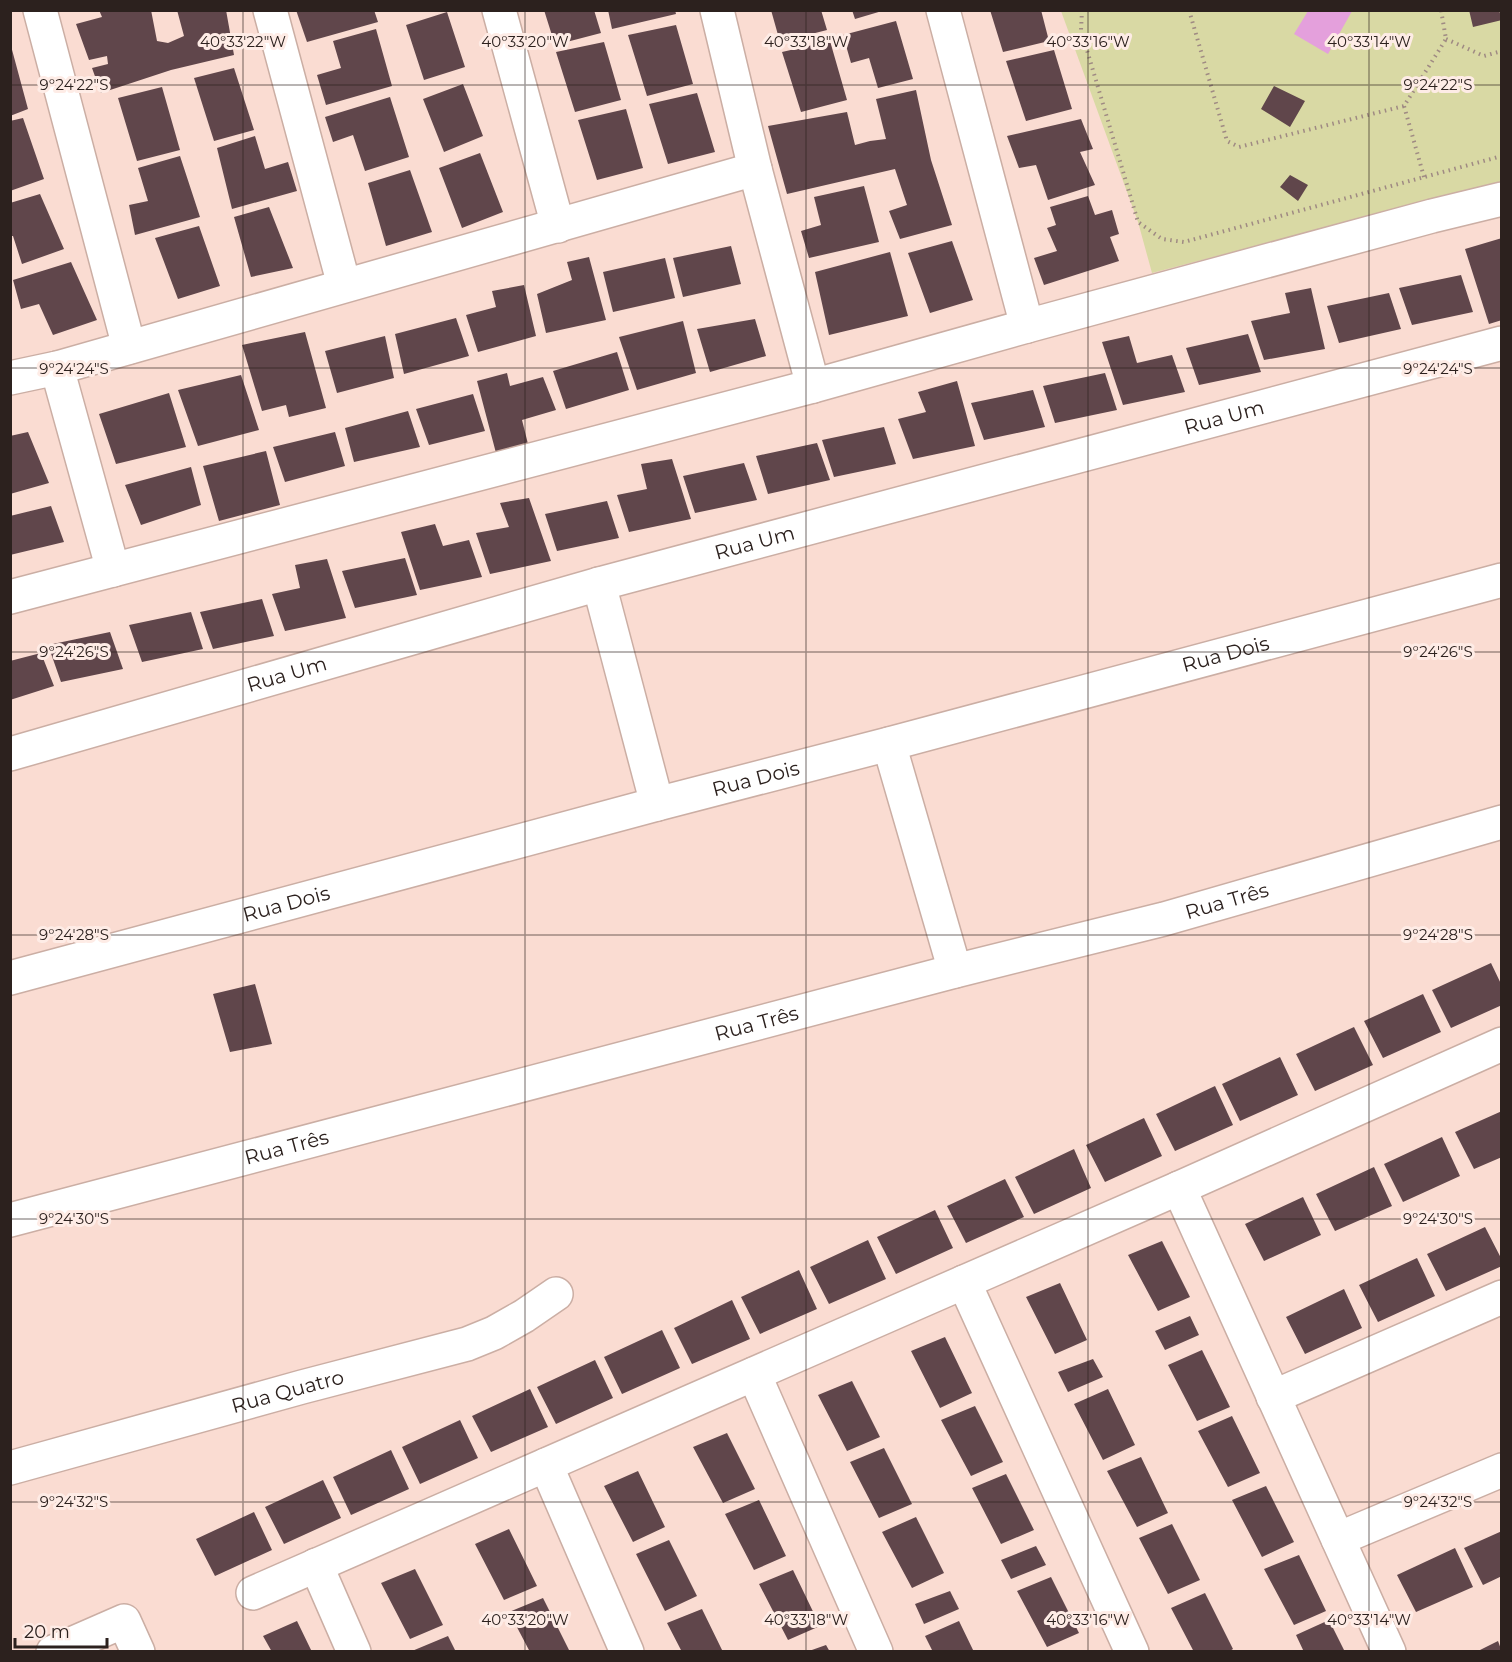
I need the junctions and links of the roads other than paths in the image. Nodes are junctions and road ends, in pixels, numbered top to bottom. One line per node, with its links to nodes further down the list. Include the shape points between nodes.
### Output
1 (40, 10): 12 (street)
2 (270, 10): 9 (street)
3 (499, 10): 8 (street)
4 (717, 10): 6 (street)
5 (943, 10): 10 (street)
6 (755, 169): 8 (street); 15 (street)
7 (1502, 199): 10 (street)
8 (558, 226): 9 (street)
9 (344, 285): 12 (street)
10 (1027, 326): 15 (street)
11 (1502, 343): 18 (street, Rua Um)
12 (129, 347): 13 (street)
13 (57, 368): 14 (street); 16 (street)
14 (10, 378)
15 (813, 386): 16 (street)
16 (113, 570): 19 (street)
17 (1502, 580): 20 (street, Rua Dois)
18 (599, 584): 21 (street, Rua Um); 22 (street)
19 (10, 597)
20 (889, 744): 22 (street, Rua Dois); 24 (street)
21 (10, 754)
22 (657, 804): 25 (street, Rua Dois)
23 (1502, 822): 24 (street, Rua Três, via 1164,919)
24 (955, 971): 28 (street, Rua Três)
25 (10, 978)
26 (1502, 1044): 27 (street)
27 (1179, 1188): 29 (street); 33 (street)
28 (10, 1220)
29 (964, 1282): 32 (street); 45 (street)
30 (556, 1294): 35 (street, Rua Quatro, via 524,1316 467,1344)
31 (1502, 1297): 33 (street)
32 (754, 1374): 34 (street); 44 (street)
33 (1273, 1397): 37 (street)
34 (546, 1465): 38 (street); 43 (street)
35 (10, 1468)
36 (1502, 1470): 37 (street)
37 (1338, 1539): 46 (street)
38 (316, 1565): 39 (street); 42 (street)
39 (253, 1593)
40 (53, 1652): 41 (street, via 124,1621)
41 (138, 1652)
42 (354, 1652)
43 (627, 1652)
44 (876, 1652)
45 (1132, 1652)
46 (1389, 1652)

